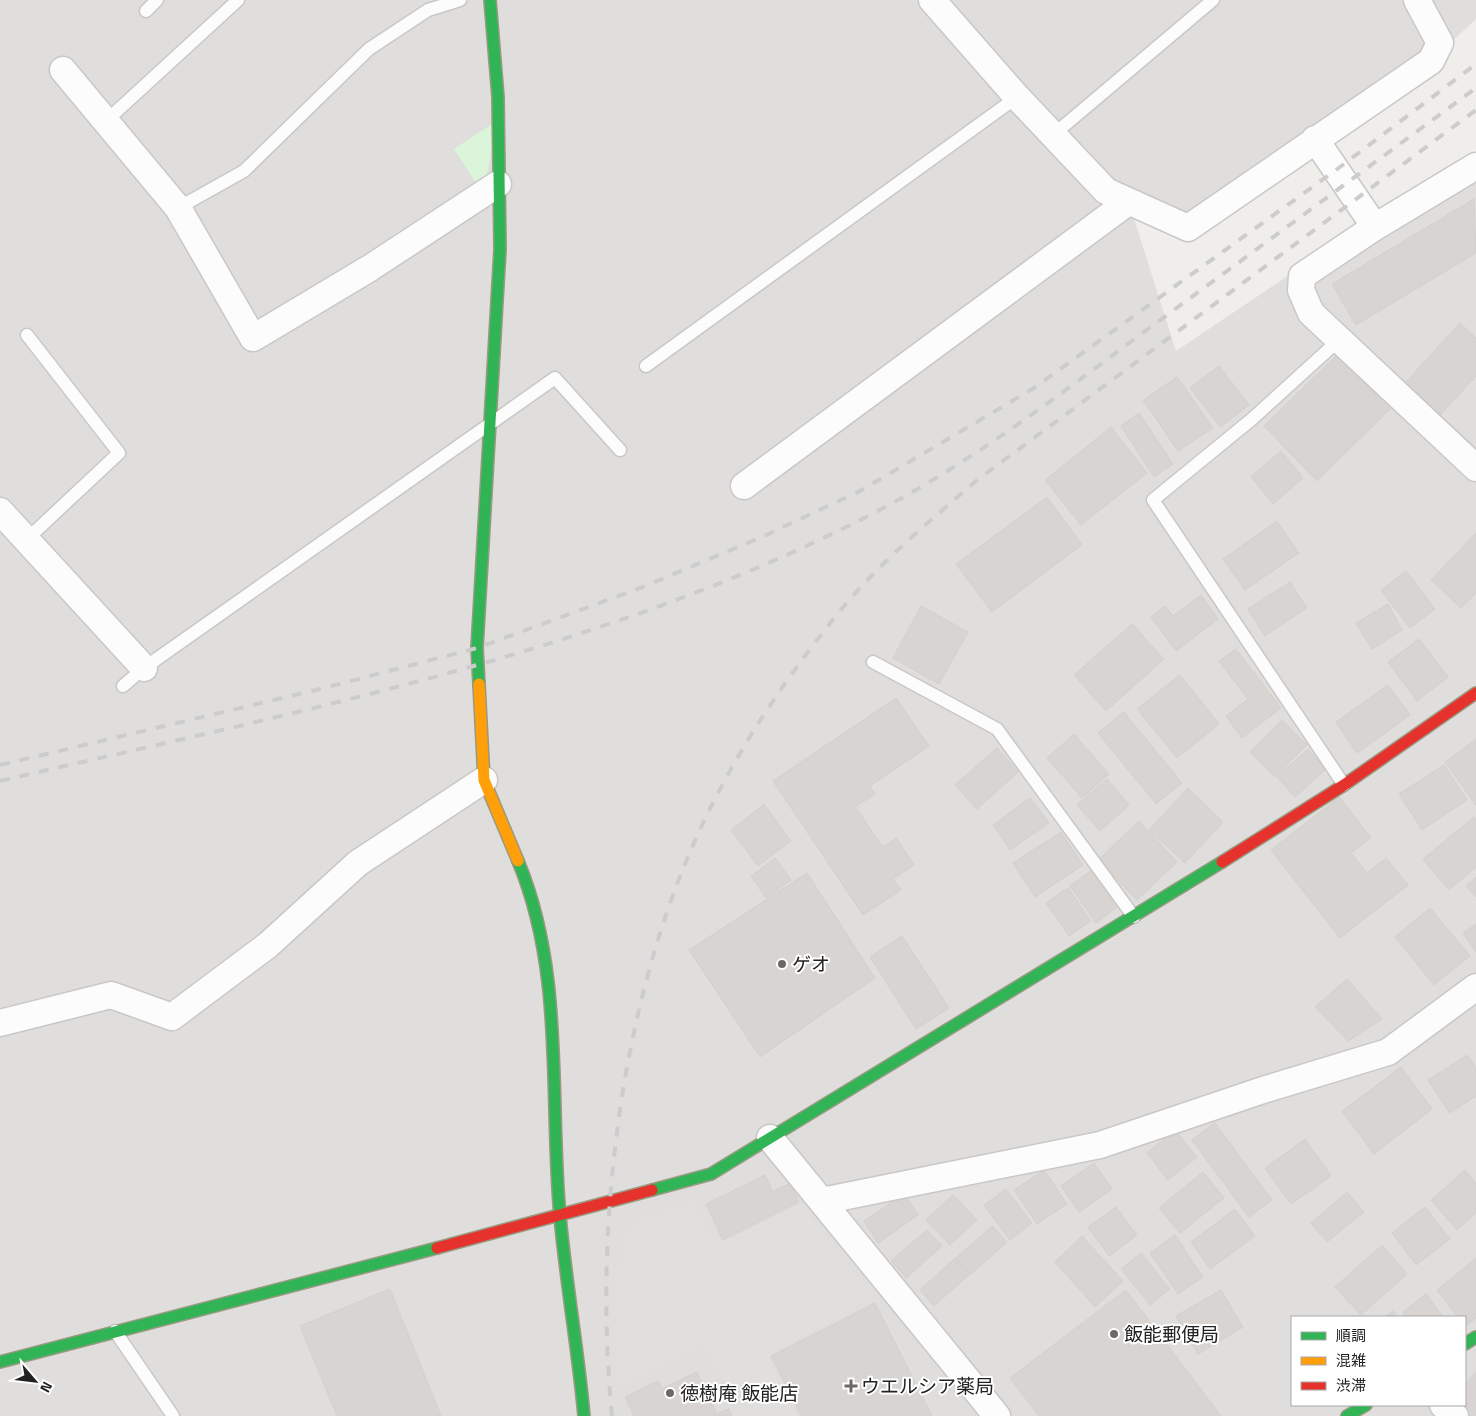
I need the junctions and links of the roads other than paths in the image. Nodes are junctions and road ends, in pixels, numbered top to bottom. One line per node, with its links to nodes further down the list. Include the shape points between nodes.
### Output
1 (158, 0): 8 (lane)
2 (238, 0): 11 (lane)
3 (460, 0): 17 (lane, via 428,10 369,49 244,171)
4 (490, 0): 15 (street, via 498,97)
5 (932, 0): 10 (street)
6 (1213, 0): 12 (lane)
7 (1417, 0): 13 (street, via 1440,43 1431,61)
8 (146, 11)
9 (63, 70): 11 (street)
10 (1018, 97): 12 (street); 21 (lane)
11 (106, 121): 17 (street)
12 (1053, 135): 16 (street, via 1106,191)
13 (1315, 139): 16 (street, via 1188,228); 18 (street)
14 (1476, 166): 18 (street)
15 (498, 184): 17 (street, via 370,268 253,338); 22 (street, via 500,249)
16 (1128, 202): 25 (street)
17 (178, 208)
18 (1375, 227): 20 (street, via 1302,276 1301,290 1311,313)
19 (27, 335): 27 (lane, via 119,453)
20 (1339, 340): 24 (street); 33 (lane, via 1252,419 1153,500)
21 (646, 366)
22 (489, 424): 23 (lane, via 555,378); 29 (lane); 32 (street, via 477,648)
23 (620, 450)
24 (1476, 468)
25 (744, 486)
26 (0, 511): 27 (street)
27 (25, 541): 29 (street)
28 (873, 662): 34 (lane, via 997,729)
29 (144, 668): 30 (lane)
30 (123, 686)
31 (1476, 693): 33 (street)
32 (484, 780): 36 (street, via 358,864 268,945 172,1017 110,995); 39 (street, via 530,890 548,984)
33 (1344, 785): 34 (street)
34 (1134, 917): 37 (street)
35 (1476, 987): 38 (street, via 1388,1052 1100,1145)
36 (0, 1023)
37 (770, 1138): 38 (street); 39 (street, via 711,1174)
38 (822, 1201): 46 (street)
39 (560, 1216): 40 (street); 45 (street)
40 (115, 1331): 41 (street); 44 (lane)
41 (0, 1362)
42 (1364, 1406): 47 (street)
43 (1444, 1406): 48 (street)
44 (174, 1416)
45 (584, 1416)
46 (997, 1416)
47 (1347, 1416)
48 (1455, 1416)

